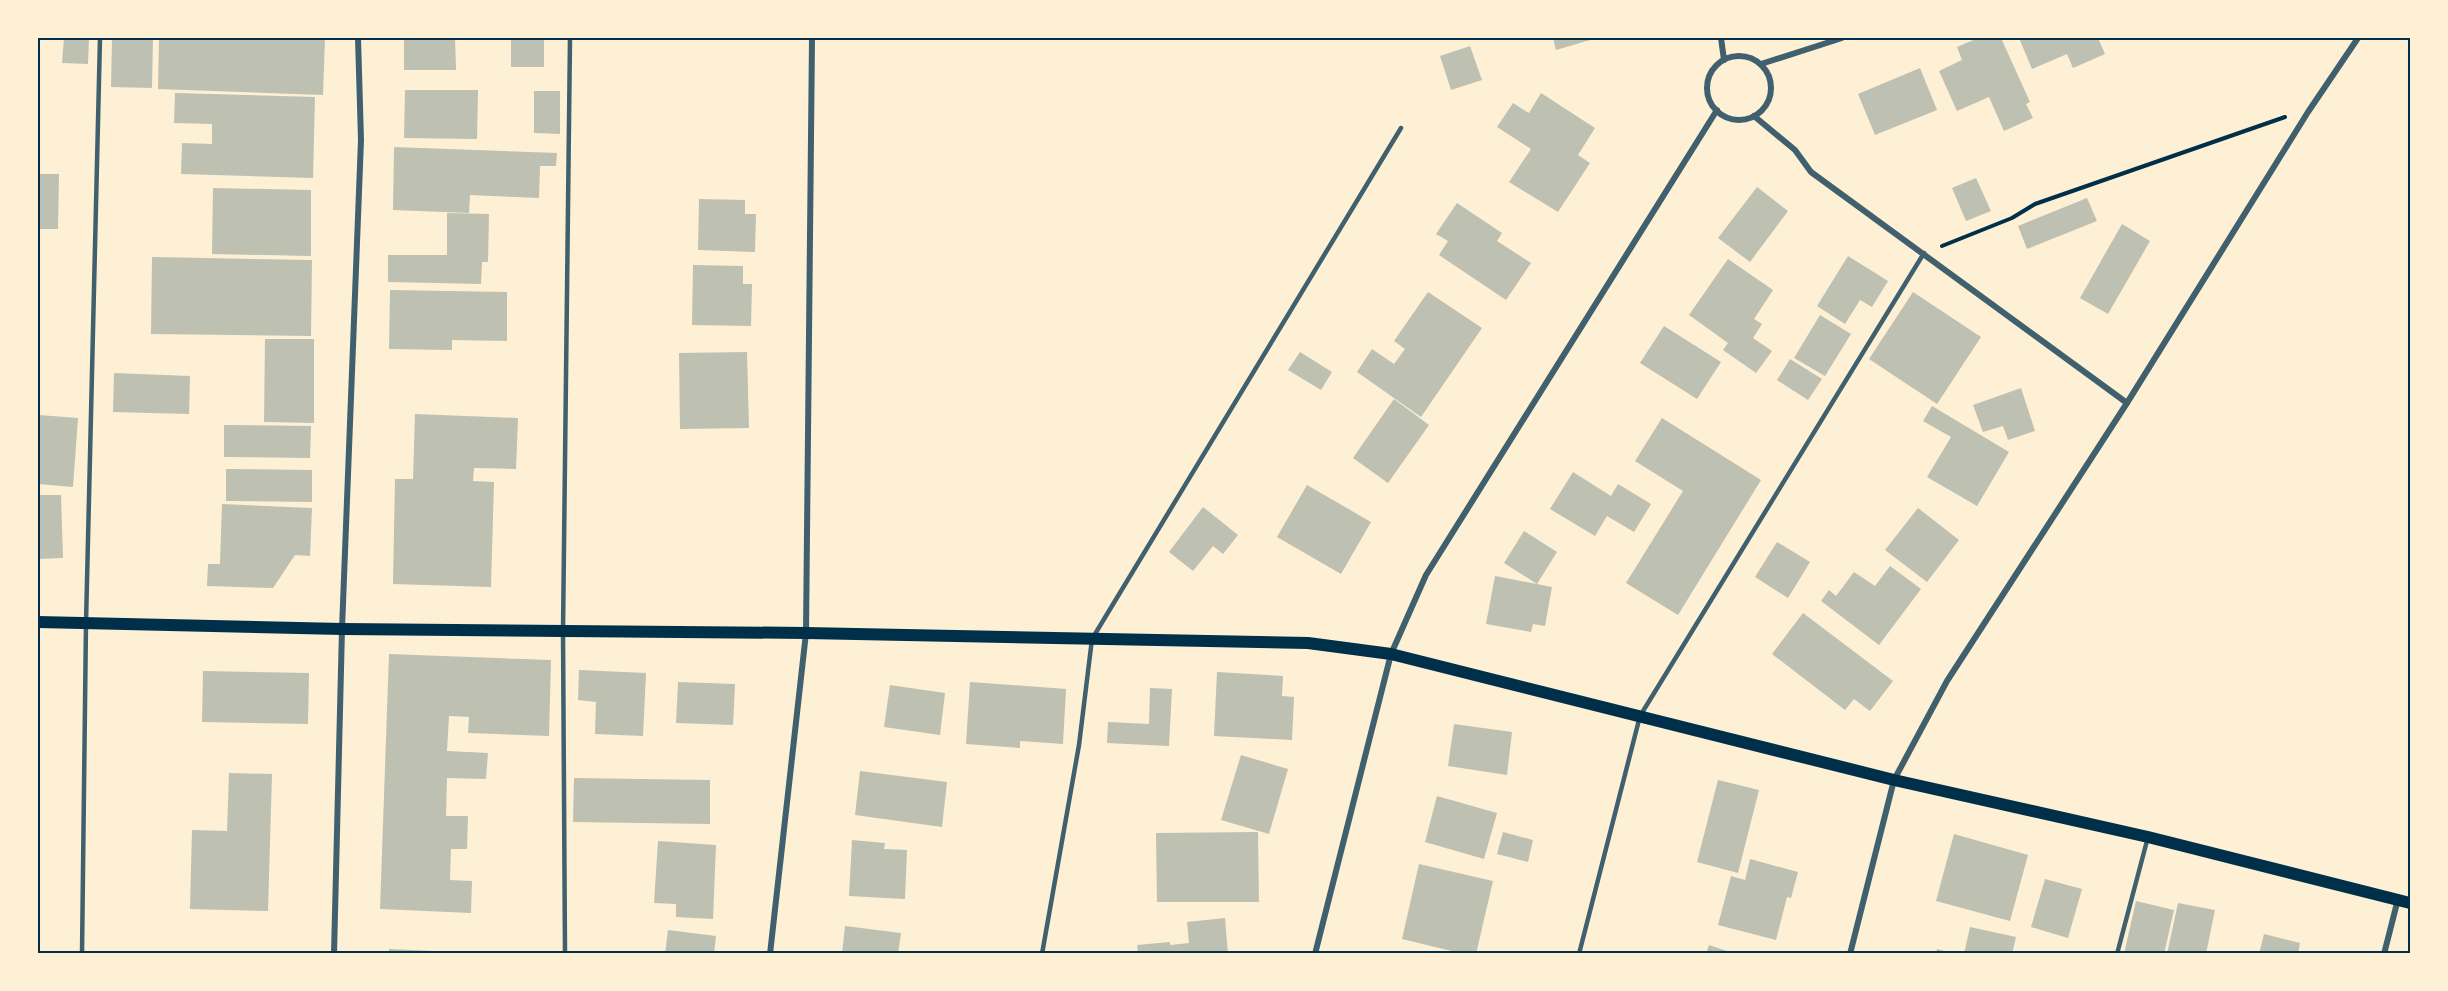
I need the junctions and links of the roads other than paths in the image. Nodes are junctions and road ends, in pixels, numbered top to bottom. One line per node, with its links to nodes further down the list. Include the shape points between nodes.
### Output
1 (100, 38): 16 (lane)
2 (358, 38): 17 (street, via 361,140)
3 (570, 38): 18 (lane)
4 (812, 38): 19 (street)
5 (1720, 38): 8 (street)
6 (1842, 38): 9 (street)
7 (2358, 38): 14 (street)
8 (1724, 60): 9 (street, via 1743,56); 10 (street, via 1710,74 1708,83 1708,93)
9 (1761, 64): 11 (street, via 1771,92 1762,110)
10 (1717, 110): 11 (street, via 1734,119); 21 (street, via 1426,575)
11 (1754, 116): 13 (street, via 1795,150 1811,172)
12 (1401, 128): 20 (lane)
13 (1924, 253): 14 (street); 22 (lane)
14 (2127, 404): 23 (street, via 1947,681)
15 (38, 622): 16 (main road)
16 (86, 623): 17 (main road); 27 (lane)
17 (342, 629): 18 (main road); 28 (street)
18 (563, 631): 19 (main road); 29 (lane)
19 (806, 633): 20 (main road); 30 (street)
20 (1092, 639): 21 (main road, via 1308,643); 31 (lane, via 1079,744)
21 (1391, 654): 22 (main road); 32 (street)
22 (1640, 716): 23 (main road); 33 (lane)
23 (1894, 780): 24 (main road); 34 (street)
24 (2148, 837): 25 (main road); 35 (lane)
25 (2398, 898): 26 (main road); 36 (street)
26 (2410, 903)
27 (82, 954)
28 (334, 954)
29 (566, 954)
30 (770, 954)
31 (1042, 954)
32 (1315, 954)
33 (1579, 954)
34 (1850, 954)
35 (2117, 954)
36 (2384, 954)

